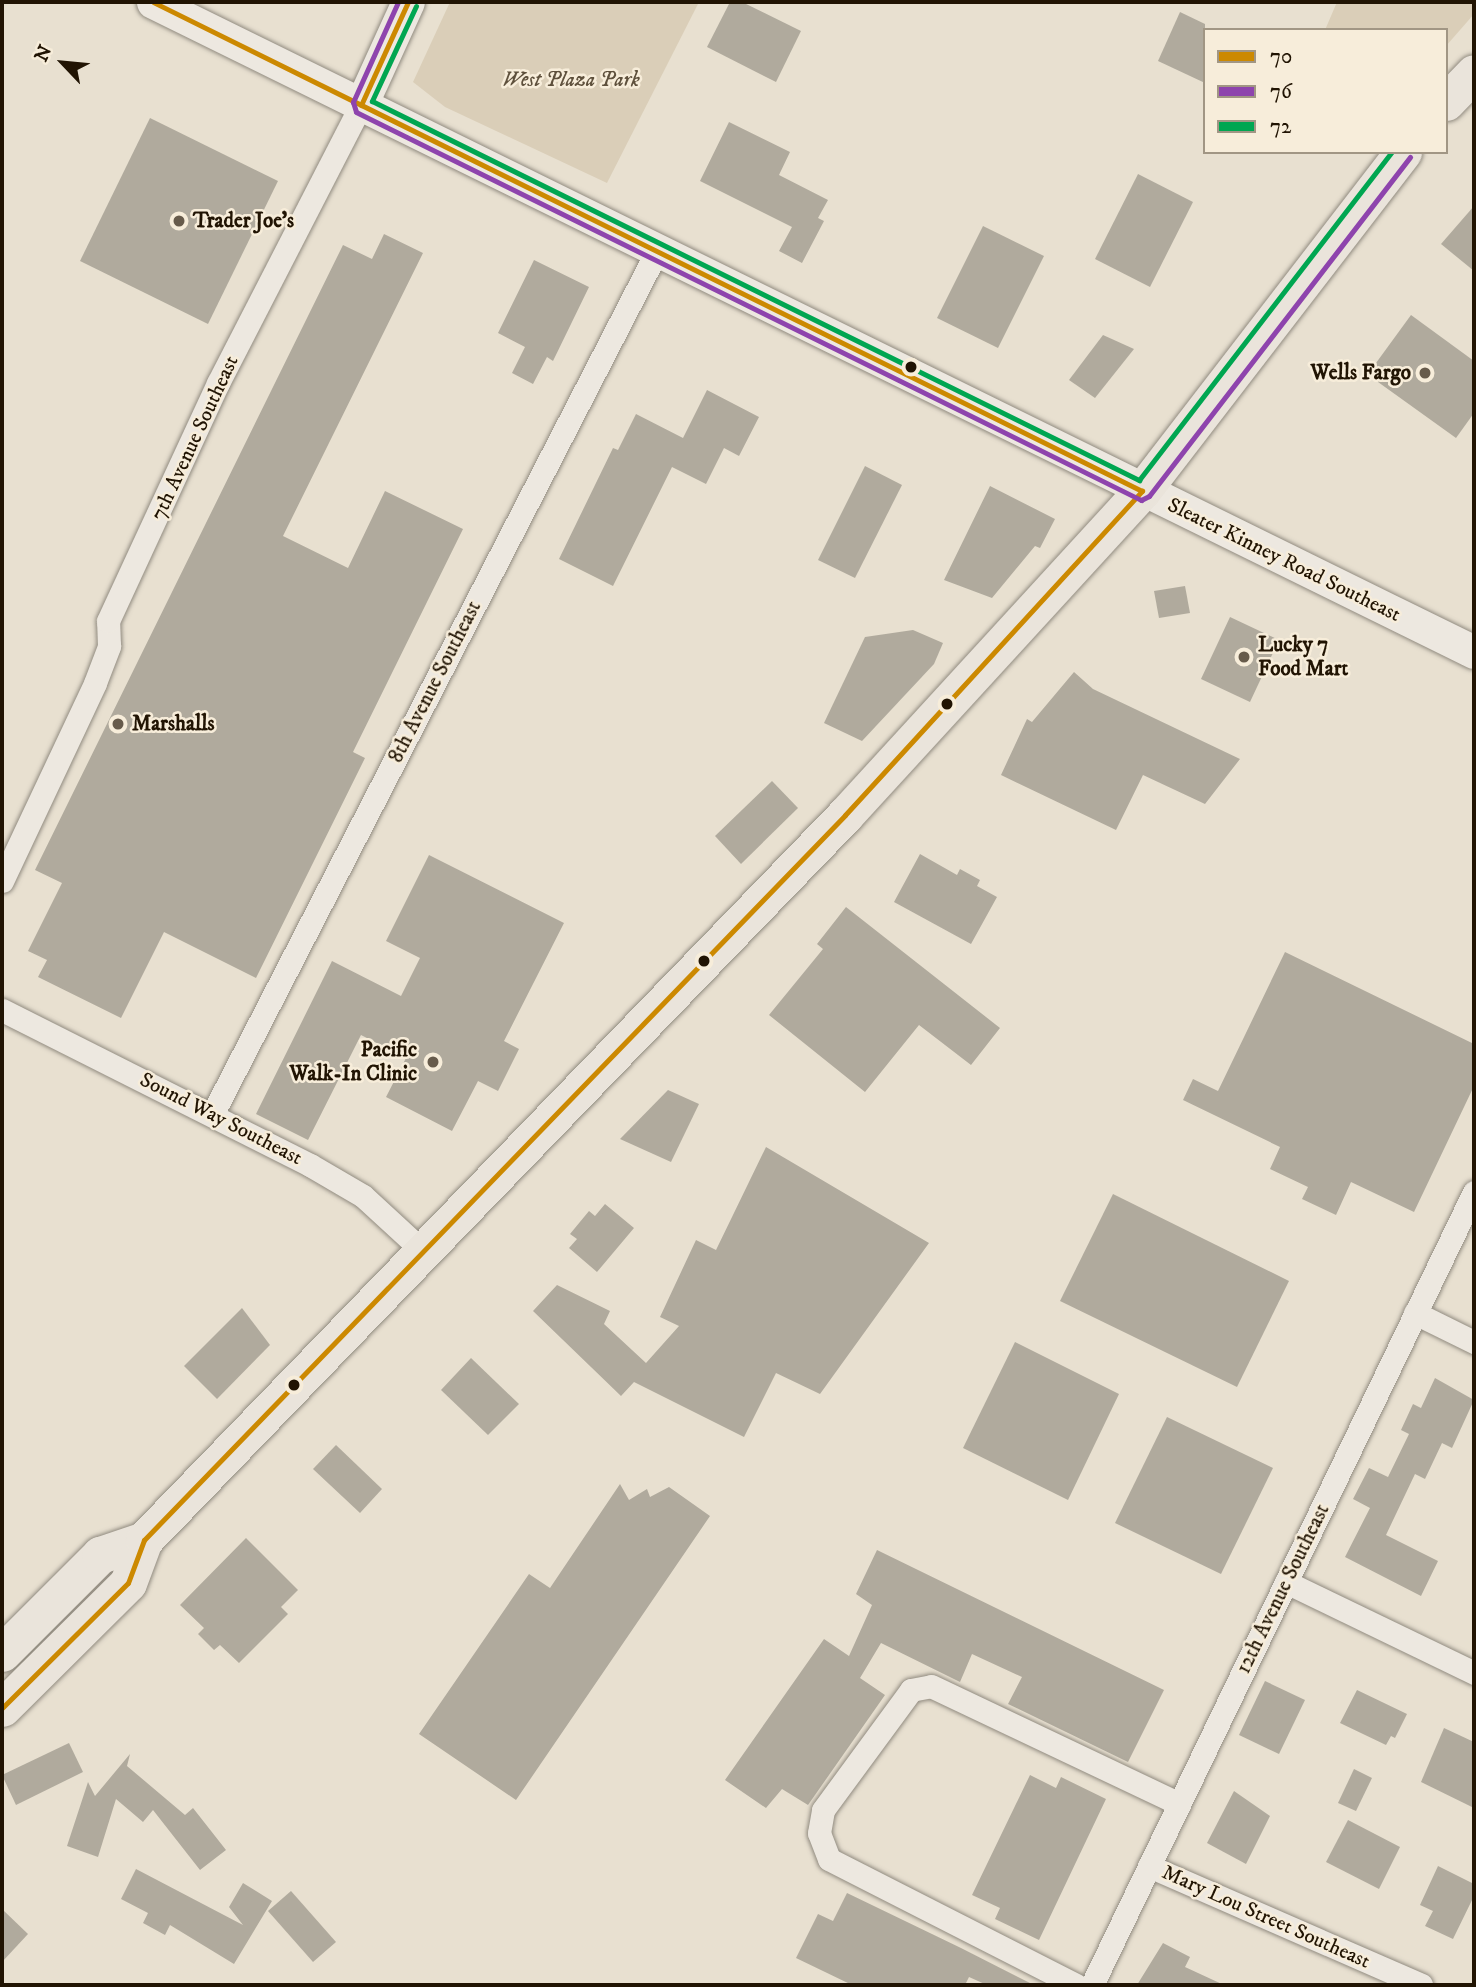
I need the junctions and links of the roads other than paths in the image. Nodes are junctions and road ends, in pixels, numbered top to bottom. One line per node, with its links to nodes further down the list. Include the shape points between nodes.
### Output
1 (153, 2): 5 (main road, Sleater Kinney Road Southeast)
2 (408, 2): 5 (main road, 7th Avenue Southeast)
3 (1474, 73): 4 (main road)
4 (1448, 100)
5 (361, 104): 7 (main road, Sleater Kinney Road Southeast); 10 (street, 7th Avenue Southeast, via 218,383 108,621 109,646 96,683)
6 (1401, 154): 8 (main road)
7 (657, 251): 8 (main road, Sleater Kinney Road Southeast); 12 (street, 8th Avenue Southeast)
8 (1142, 491): 9 (main road, Sleater Kinney Road Southeast); 14 (main road, via 895,763)
9 (1474, 652)
10 (2, 881)
11 (2, 1010): 12 (street, Sound Way Southeast)
12 (213, 1113): 14 (street, Sound Way Southeast, via 363,1196)
13 (1474, 1192): 15 (street, 12th Avenue Southeast)
14 (425, 1253): 17 (main road)
15 (1415, 1313): 16 (street); 18 (street, 12th Avenue Southeast)
16 (1474, 1342)
17 (144, 1541): 19 (main road, via 100,1555); 21 (main road, via 128,1583)
18 (1286, 1582): 20 (street); 22 (street, 12th Avenue Southeast)
19 (2, 1653)
20 (1474, 1673)
21 (2, 1708)
22 (1179, 1804): 23 (street, 12th Avenue Southeast); 24 (street, via 931,1686 911,1690 823,1810 818,1833 829,1859)
23 (1149, 1866): 25 (street, 12th Avenue Southeast); 26 (street, Mary Lou Street Southeast)
24 (1076, 1985)
25 (1092, 1985)
26 (1421, 1985)

